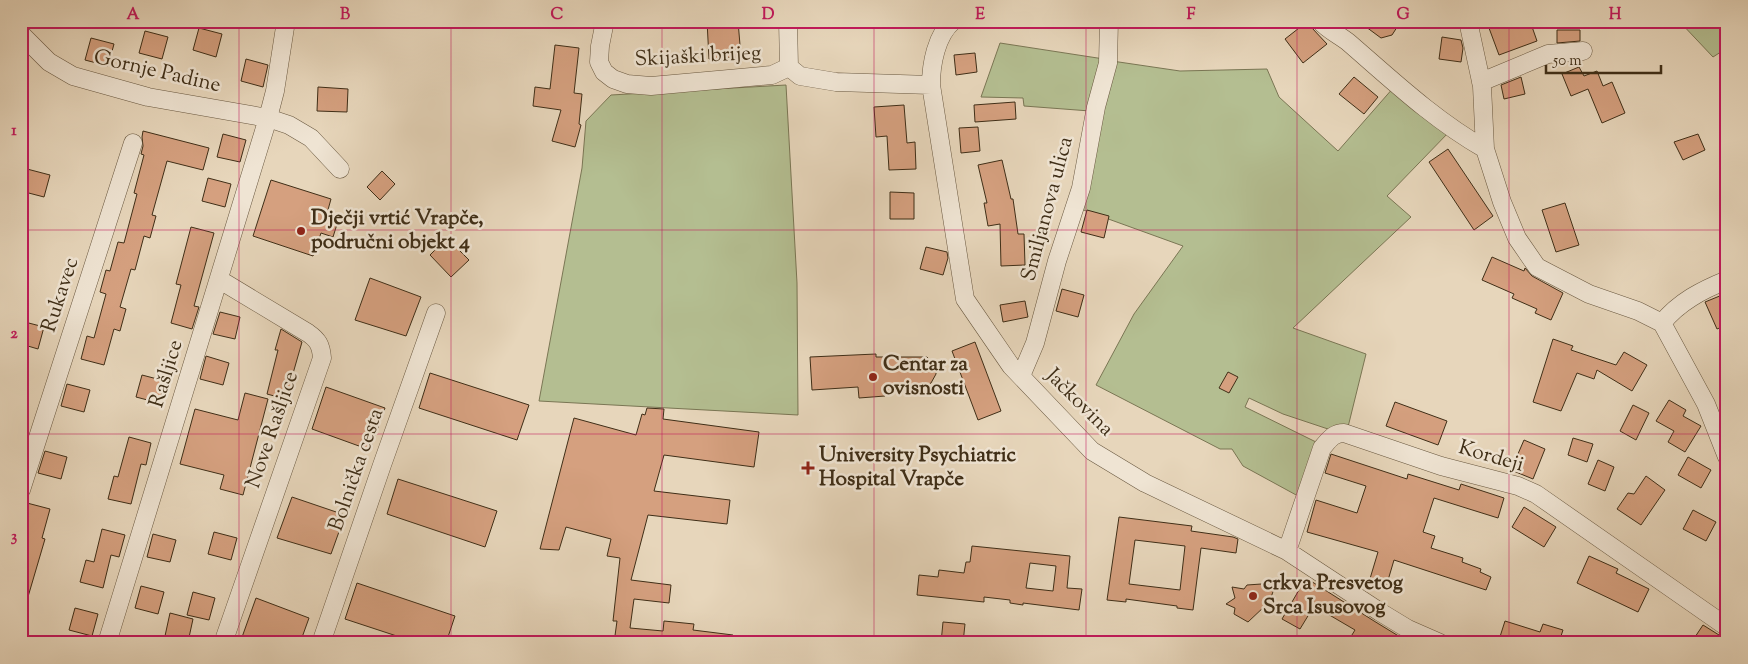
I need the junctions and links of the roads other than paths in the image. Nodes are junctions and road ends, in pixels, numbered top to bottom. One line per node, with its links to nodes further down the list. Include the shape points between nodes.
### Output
1 (286, 21): 13 (street, Rašljice)
2 (605, 21): 10 (street, Skijaški brijeg, via 599,62 604,72 626,84 651,86 772,75)
3 (788, 21): 10 (street)
4 (953, 21): 12 (street, Jačkovina, via 947,26 937,48)
5 (1109, 21): 21 (street, Smiljanova ulica, via 1108,63 1081,188 1057,260 1035,343)
6 (1320, 21): 15 (street, via 1435,116)
7 (1468, 21): 11 (street)
8 (21, 34): 13 (street, Gornje Padine, via 49,62 73,76 148,98)
9 (1583, 51): 11 (street, via 1548,54)
10 (789, 68): 12 (street, via 800,76 836,82)
11 (1481, 82): 15 (street)
12 (931, 85): 21 (street, Jačkovina, via 965,299)
13 (268, 118): 16 (street, Gornje Padine, via 312,138); 17 (street, Rašljice)
14 (133, 143): 23 (street, Rukavec)
15 (1485, 149): 20 (street, via 1517,238 1538,268 1588,294 1638,311)
16 (340, 169)
17 (220, 280): 26 (street, Rašljice); 27 (street, Nove Rašljice, via 318,340 322,358)
18 (1727, 280): 20 (street, via 1688,299)
19 (436, 313): 28 (street, Bolnička cesta)
20 (1662, 324): 22 (street, via 1706,404)
21 (1022, 376): 24 (street, Jačkovina, via 1092,451 1145,483)
22 (1727, 457)
23 (21, 490)
24 (1287, 551): 25 (street, Kordeji, via 1322,448 1330,438 1344,433 1536,494); 29 (street, Jačkovina, via 1408,629)
25 (1727, 626)
26 (108, 643)
27 (223, 643)
28 (322, 643)
29 (1440, 643)

